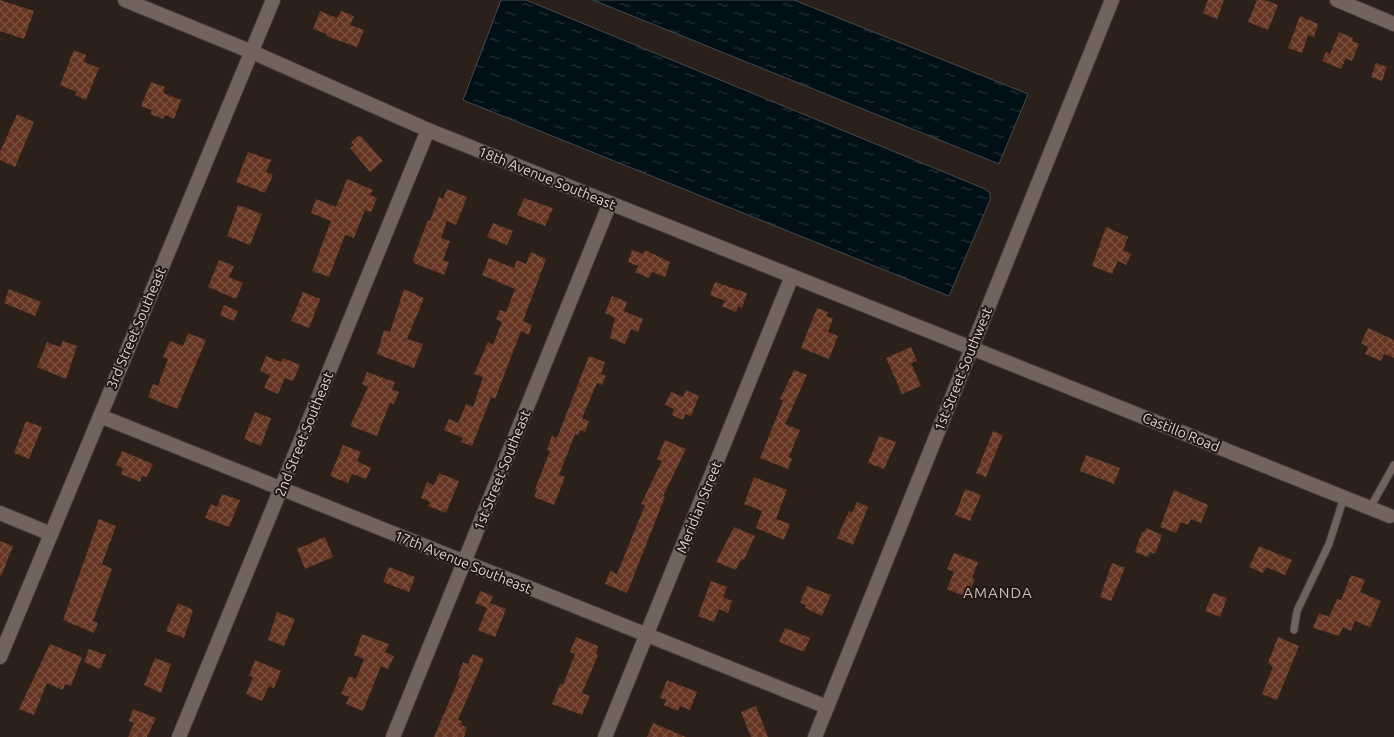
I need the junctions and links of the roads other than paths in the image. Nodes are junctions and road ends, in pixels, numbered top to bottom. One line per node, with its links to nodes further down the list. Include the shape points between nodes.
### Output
1 (125, 0): 6 (street, 18th Avenue Southeast)
2 (273, 0): 6 (street, 3rd Street Southeast)
3 (1112, 0): 10 (street, 1st Street Southwest)
4 (1337, 0): 5 (street)
5 (1394, 24)
6 (252, 52): 7 (street, 18th Avenue Southeast); 11 (street, 3rd Street Southeast)
7 (428, 130): 8 (street, 18th Avenue Southeast); 13 (street, 2nd Street Southeast)
8 (610, 203): 9 (street, 18th Avenue Southeast); 19 (street, 1st Street Southeast)
9 (792, 276): 10 (street, 18th Avenue Southeast); 21 (street, Meridian Street)
10 (972, 348): 14 (street, Castillo Road); 23 (street, 1st Street Southwest)
11 (100, 416): 13 (street, 17th Avenue Southeast); 18 (street, 3rd Street Southeast)
12 (1394, 465): 15 (lane)
13 (281, 490): 19 (street, 17th Avenue Southeast); 24 (street, 2nd Street Southeast)
14 (1344, 497): 15 (street, Castillo Road); 20 (lane, via 1329,544 1297,611)
15 (1370, 508): 17 (street, Castillo Road)
16 (0, 513): 18 (street)
17 (1392, 516)
18 (51, 534): 22 (street, 3rd Street Southeast)
19 (465, 563): 21 (street, 17th Avenue Southeast); 25 (street, 1st Street Southeast)
20 (1294, 630)
21 (647, 635): 23 (street, 17th Avenue Southeast); 26 (street, Meridian Street)
22 (0, 657)
23 (827, 707): 27 (street, 1st Street Southwest)
24 (179, 737)
25 (393, 737)
26 (605, 737)
27 (815, 737)

